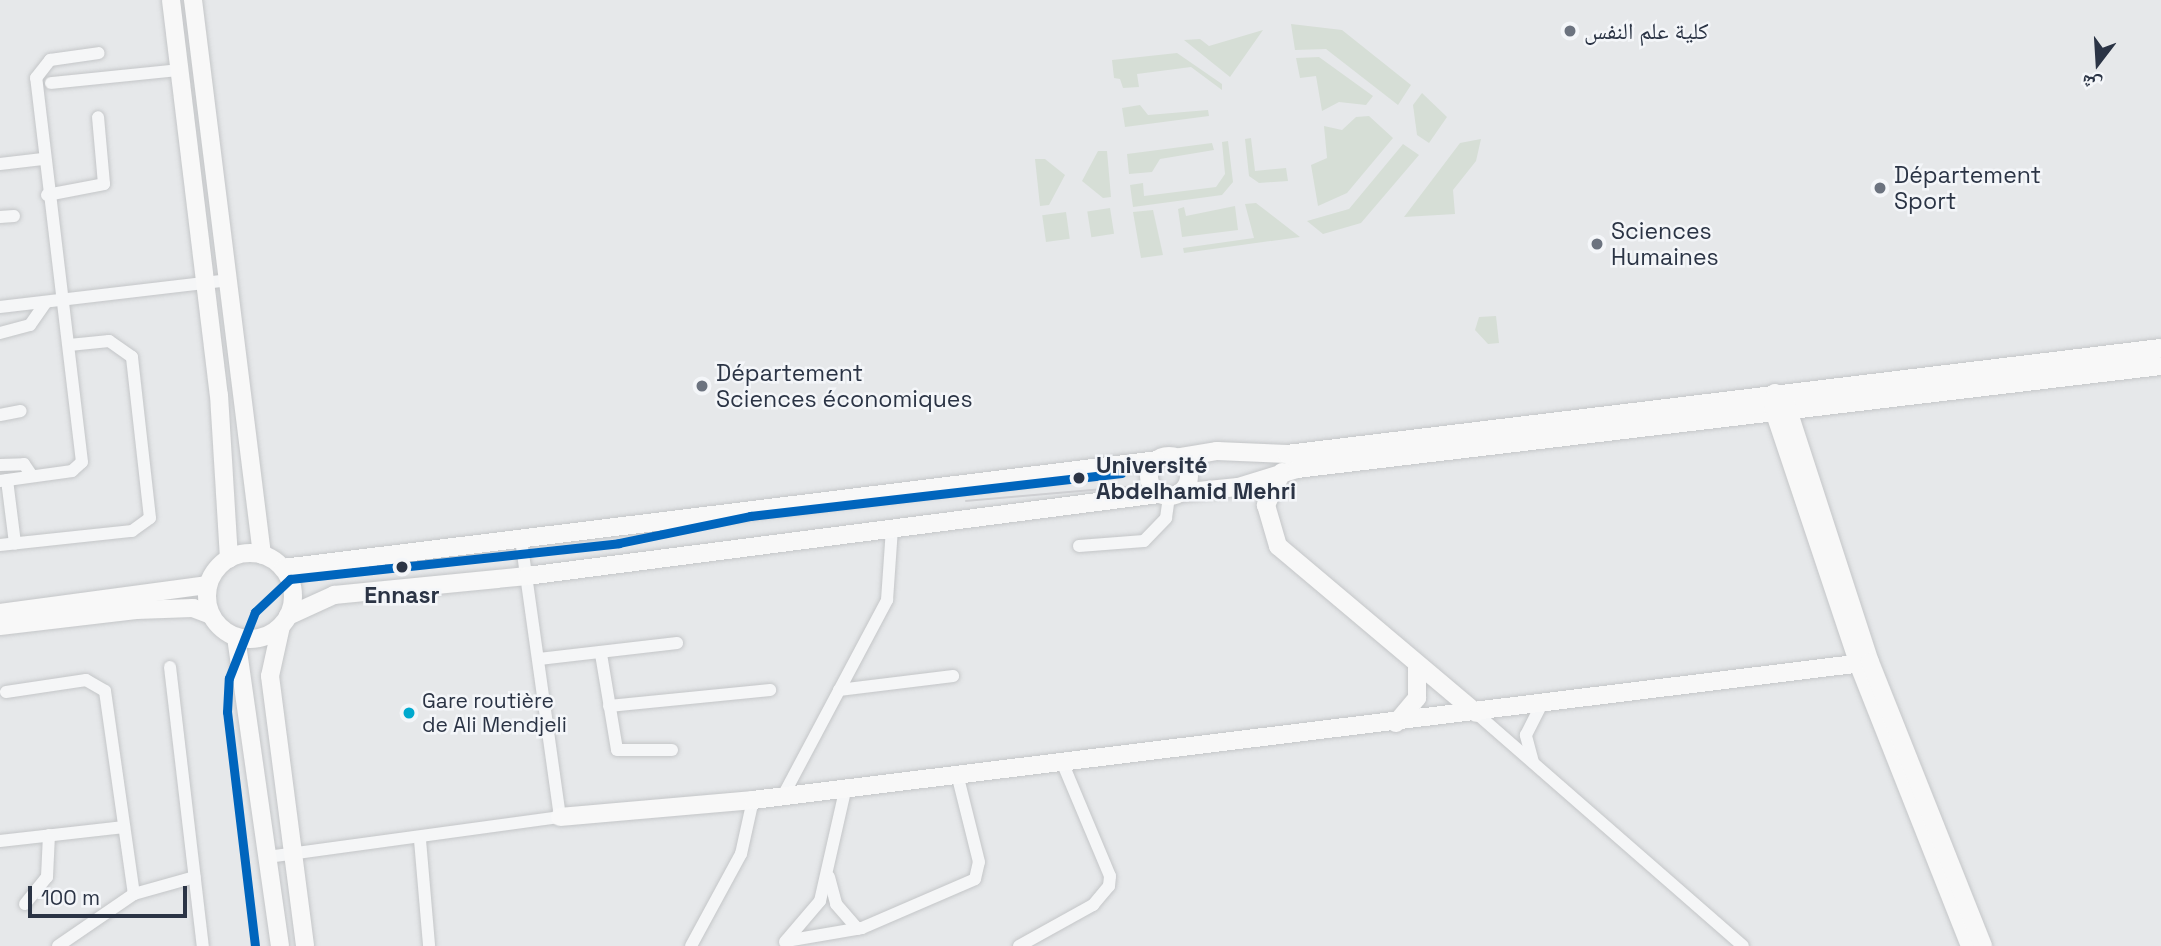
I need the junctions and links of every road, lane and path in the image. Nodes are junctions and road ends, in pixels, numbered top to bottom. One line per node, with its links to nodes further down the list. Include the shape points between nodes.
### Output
1 (171, 0): 4 (main road)
2 (193, 0): 12 (main road)
3 (99, 53): 7 (street, via 50,60 37,72)
4 (179, 70): 5 (street); 13 (main road)
5 (51, 83)
6 (98, 117): 9 (street, via 104,184)
7 (43, 159): 8 (street); 9 (street)
8 (0, 164)
9 (47, 195): 14 (street)
10 (15, 216): 11 (street)
11 (0, 217)
12 (229, 281): 13 (street); 21 (main road)
13 (205, 283): 14 (street); 22 (main road)
14 (61, 299): 15 (street); 18 (street)
15 (46, 302): 16 (street); 17 (street, via 30,325)
16 (0, 307)
17 (0, 333)
18 (69, 345): 31 (street, via 82,462 72,471); 38 (street, via 109,341 132,357 152,510 146,524 132,531)
19 (2161, 348): 23 (main road)
20 (2161, 366): 23 (main road)
21 (243, 391): 22 (main road); 41 (main road)
22 (219, 395): 42 (main road)
23 (1778, 403): 26 (main road); 30 (main road); 54 (main road)
24 (21, 411): 25 (street)
25 (0, 415)
26 (1258, 456): 27 (main road, via 1217,451); 30 (main road)
27 (1175, 458): 28 (main road); 34 (main road, via 1189,478)
28 (1157, 460): 34 (main road, via 1149,480); 37 (main road)
29 (0, 465): 31 (street, via 24,464)
30 (1273, 475): 33 (main road); 35 (main road)
31 (32, 476): 32 (street)
32 (3, 480): 38 (street)
33 (1247, 484): 34 (main road); 35 (main road)
34 (1169, 494): 36 (main road); 40 (street, via 1166,519 1144,541)
35 (1266, 503): 56 (main road, via 1272,536 1285,554)
36 (892, 529): 44 (main road); 59 (street, via 887,600)
37 (521, 540): 43 (main road); 44 (street)
38 (15, 543): 39 (street)
39 (0, 545)
40 (1079, 546)
41 (262, 555): 42 (main road); 43 (main road)
42 (229, 559): 45 (main road)
43 (283, 568): 48 (main road, via 293,587)
44 (527, 576): 48 (main road, via 334,595); 53 (street)
45 (208, 584): 46 (main road); 47 (main road)
46 (0, 614)
47 (211, 615): 49 (main road, via 193,608 136,610); 50 (main road)
48 (285, 621): 50 (main road, via 260,638); 77 (main road, via 270,665)
49 (0, 626)
50 (236, 637): 78 (main road)
51 (677, 643): 52 (street)
52 (601, 654): 53 (street); 61 (street)
53 (539, 659): 72 (street)
54 (1865, 664): 62 (main road); 86 (main road)
55 (170, 667): 80 (street)
56 (1416, 668): 63 (main road); 64 (main road, via 1417,698)
57 (953, 676): 59 (street)
58 (770, 690): 61 (street)
59 (839, 690): 70 (street)
60 (6, 692): 73 (street, via 86,680 102,687 109,702)
61 (609, 706): 65 (street, via 617,750)
62 (1541, 706): 63 (main road); 67 (street, via 1526,735)
63 (1476, 713): 64 (main road); 67 (street)
64 (1396, 723): 66 (main road)
65 (672, 750)
66 (1062, 762): 68 (main road); 93 (street, via 1110,876 1109,886 1094,905)
67 (1535, 766): 84 (street)
68 (957, 774): 69 (main road); 83 (street, via 979,862 975,879)
69 (846, 787): 70 (main road); 79 (street)
70 (784, 794): 71 (main road)
71 (753, 800): 72 (main road); 92 (street, via 741,854)
72 (560, 817): 75 (street)
73 (124, 827): 74 (street); 81 (street)
74 (49, 835): 76 (street); 82 (street, via 47,877)
75 (420, 840): 77 (street); 91 (street)
76 (0, 841)
77 (292, 854): 78 (street); 90 (main road)
78 (268, 857): 89 (main road)
79 (829, 876): 83 (street, via 836,904); 85 (street, via 820,901)
80 (195, 877): 81 (street); 88 (street)
81 (134, 894): 87 (street)
82 (25, 904)
83 (858, 929): 85 (street)
84 (1728, 940): 94 (street)
85 (784, 943)
86 (1976, 945)
87 (58, 946)
88 (203, 946)
89 (280, 946)
90 (304, 946)
91 (429, 946)
92 (691, 946)
93 (1018, 946)
94 (1743, 946)

